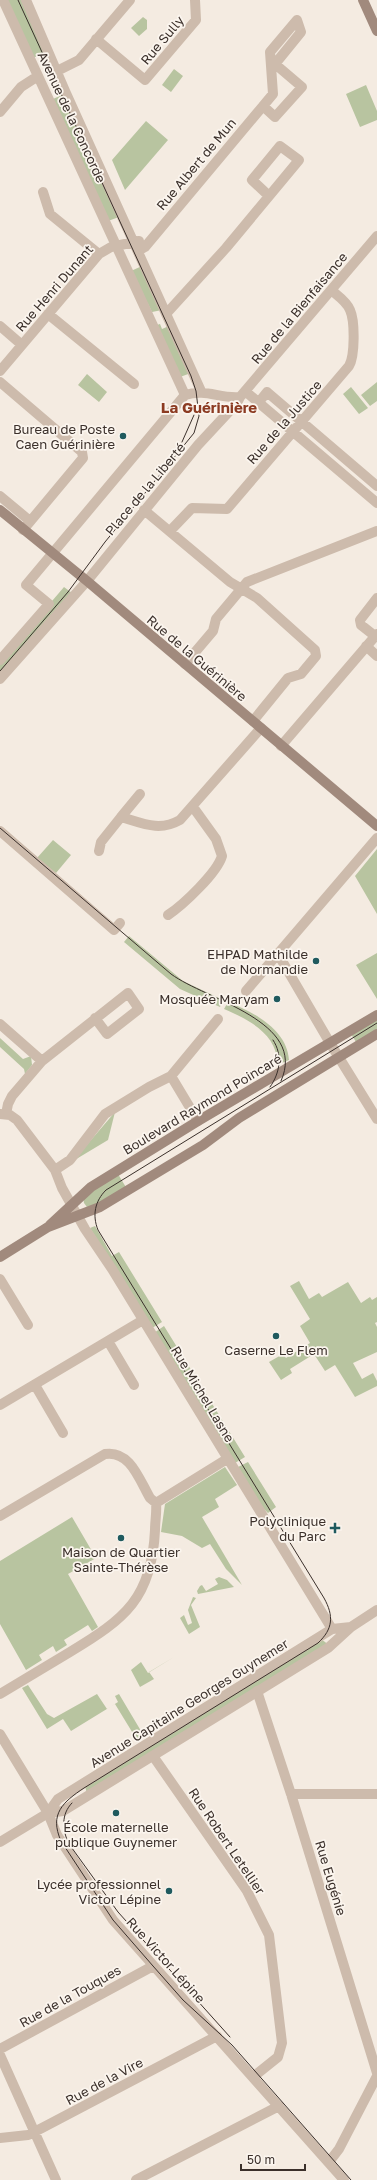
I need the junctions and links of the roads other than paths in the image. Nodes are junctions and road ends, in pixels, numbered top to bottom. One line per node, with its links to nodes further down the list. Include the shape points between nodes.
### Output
1 (3, 0): 9 (street, Avenue de la Concorde)
2 (26, 0): 8 (street, Avenue de la Concorde)
3 (130, 0): 7 (street)
4 (195, 0): 7 (street, Rue Sully, via 196,20 145,80)
5 (363, 0): 6 (main road)
6 (377, 31)
7 (96, 39): 8 (street, via 79,60)
8 (57, 72): 16 (street, Avenue de la Concorde)
9 (38, 76): 11 (street, via 21,87); 15 (street, Avenue de la Concorde)
10 (263, 106): 10 (street, Rue Albert de Mun, via 273,94 273,64 302,87 275,117); 16 (street, Rue Albert de Mun, via 145,247)
11 (0, 112)
12 (43, 192): 17 (street, via 50,214)
13 (269, 196): 13 (street, via 299,160 280,146 252,180); 20 (street)
14 (377, 236): 18 (street, Rue de la Bienfaisance)
15 (116, 246): 16 (street); 17 (street, Rue Henri Dunant); 28 (street, Avenue de la Concorde)
16 (136, 246): 20 (street, Avenue de la Concorde)
17 (99, 254): 19 (street, Rue Henri Dunant)
18 (331, 290): 27 (street, Rue de la Bienfaisance); 32 (street, Rue de la Justice, via 350,310 353,321 352,361)
19 (48, 314): 22 (street, Rue Henri Dunant); 25 (street)
20 (166, 314): 26 (street, Avenue de la Concorde)
21 (0, 326): 22 (street)
22 (22, 345): 23 (street, Rue Henri Dunant)
23 (0, 371)
24 (0, 382): 39 (street, via 82,452 83,458)
25 (134, 384)
26 (201, 391): 28 (street); 29 (street)
27 (243, 394): 29 (street); 30 (street); 31 (street, Place de la Liberté)
28 (185, 395): 43 (street)
29 (225, 396): 31 (street)
30 (259, 402): 32 (street, via 267,392); 33 (street)
31 (225, 415): 38 (street, Place de la Liberté)
32 (301, 422): 33 (street, Rue de la Justice); 34 (street)
33 (293, 433): 36 (street); 42 (street, Rue de la Justice, via 227,509 192,508)
34 (377, 486)
35 (0, 496): 39 (street)
36 (377, 502)
37 (0, 510): 40 (main road, Rue de la Guérinière)
38 (144, 510): 42 (street); 44 (street, Place de la Liberté)
39 (30, 521): 40 (street)
40 (23, 530): 43 (main road, Rue de la Guérinière)
41 (377, 531): 45 (street, via 247,582)
42 (170, 532): 45 (street)
43 (53, 553): 44 (main road, Rue de la Guérinière); 50 (street, via 26,585 49,604)
44 (87, 580): 51 (main road, Rue de la Guérinière); 52 (street, Place de la Liberté)
45 (241, 589): 51 (street, via 216,619 214,631); 53 (street, via 257,598 314,649 316,654 301,674 286,680)
46 (377, 598): 47 (street, via 360,620 361,625)
47 (376, 635): 48 (street)
48 (366, 646): 49 (street); 54 (street)
49 (377, 656)
50 (0, 660)
51 (185, 664): 53 (main road, Rue de la Guérinière)
52 (0, 680)
53 (256, 725): 54 (main road, Rue de la Guérinière); 56 (street)
54 (281, 746): 58 (main road, Rue de la Guérinière)
55 (140, 794): 57 (street)
56 (193, 807): 57 (street, via 180,820 169,826 158,827); 62 (street, via 216,839 222,856 217,866 183,905)
57 (121, 817): 61 (street, via 101,842)
58 (377, 826)
59 (0, 831): 63 (street, via 114,930)
60 (377, 838): 64 (street)
61 (99, 851)
62 (168, 915)
63 (120, 923)
64 (278, 954): 65 (street); 71 (street)
65 (246, 991)
66 (377, 1015): 71 (main road, Boulevard Raymond Poincaré)
67 (95, 1018): 73 (street)
68 (218, 1018): 74 (street)
69 (0, 1024): 73 (street)
70 (377, 1034): 72 (main road, Boulevard Raymond Poincaré)
71 (330, 1043): 72 (street); 77 (main road, Boulevard Raymond Poincaré)
72 (340, 1058): 76 (street); 80 (main road, Boulevard Raymond Poincaré, via 240,1118 203,1145 100,1207)
73 (42, 1061): 75 (street, via 12,1096)
74 (171, 1076): 77 (street); 78 (street, via 105,1114 70,1160)
75 (3, 1114): 78 (street, Rue Michel Lasne, via 17,1120)
76 (377, 1119)
77 (198, 1121): 79 (main road, Boulevard Raymond Poincaré, via 91,1187)
78 (55, 1170): 79 (street, Rue Michel Lasne)
79 (71, 1205): 80 (street, Rue Michel Lasne); 81 (main road, Boulevard Raymond Poincaré)
80 (78, 1217): 81 (main road, Boulevard Raymond Poincaré); 84 (street, Rue Michel Lasne)
81 (48, 1227): 82 (main road, Boulevard Raymond Poincaré)
82 (0, 1257)
83 (0, 1279): 85 (street)
84 (143, 1320): 86 (street); 91 (street, Rue Michel Lasne)
85 (28, 1325)
86 (108, 1341): 87 (street); 88 (street)
87 (36, 1385): 89 (street); 90 (street)
88 (134, 1386)
89 (0, 1405)
90 (63, 1433)
91 (227, 1459): 92 (street); 96 (street, Rue Michel Lasne)
92 (156, 1503): 93 (street, via 150,1498 127,1459 112,1453 105,1454); 98 (street, via 154,1548 150,1570 130,1608 107,1630)
93 (0, 1516)
94 (377, 1610): 95 (street, Avenue Capitaine Georges Guynemer)
95 (351, 1627): 96 (street, Avenue Capitaine Georges Guynemer); 97 (street, Avenue Capitaine Georges Guynemer, via 328,1648)
96 (332, 1629): 103 (street, Avenue Capitaine Georges Guynemer, via 58,1799)
97 (257, 1691): 100 (street, Avenue Capitaine Georges Guynemer); 101 (street, Rue Eugénie)
98 (0, 1694)
99 (0, 1734): 103 (street, Rue Victor Lépine)
100 (153, 1756): 103 (street, Avenue Capitaine Georges Guynemer, via 63,1811); 111 (street, Rue Robert Letellier, via 247,1891 270,1936 282,2043 278,2057)
101 (291, 1794): 102 (street); 109 (street, Rue Eugénie)
102 (377, 1794)
103 (48, 1813): 104 (street, Avenue Capitaine Georges Guynemer); 105 (street, Rue Victor Lépine, via 57,1835 104,1907)
104 (0, 1842)
105 (153, 1966): 106 (street, Rue Victor Lépine); 107 (street, Rue de la Touques)
106 (217, 2036): 111 (street, Rue Victor Lépine); 113 (street, Rue de la Vire)
107 (0, 2049)
108 (0, 2055): 113 (street)
109 (377, 2073)
110 (377, 2076): 115 (street, via 339,2149)
111 (253, 2077): 112 (street, Rue Victor Lépine)
112 (279, 2106): 115 (street, Rue Victor Lépine); 117 (street)
113 (34, 2132): 114 (street, Rue de la Vire); 116 (street)
114 (0, 2138)
115 (329, 2162): 118 (street, Rue Victor Lépine)
116 (56, 2180)
117 (136, 2180)
118 (344, 2180)

